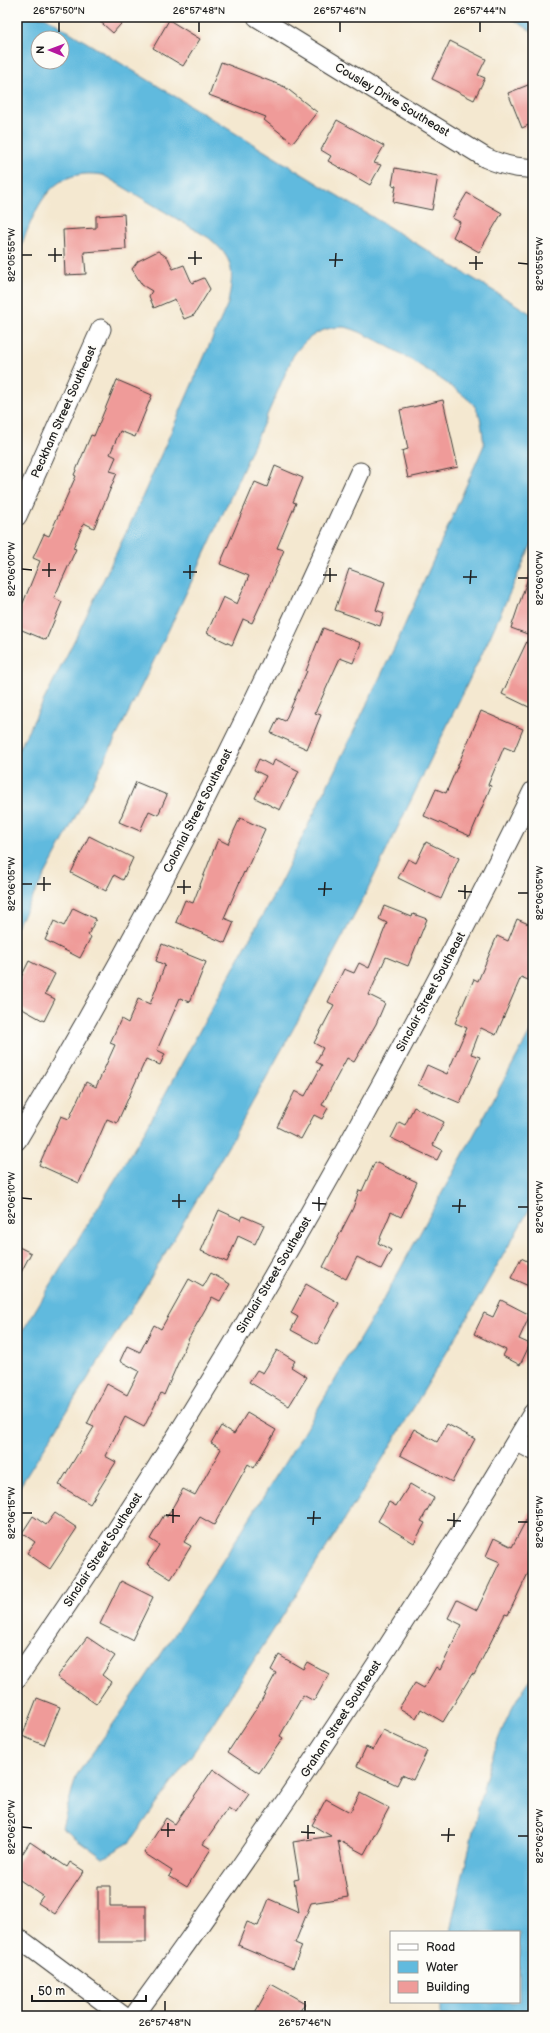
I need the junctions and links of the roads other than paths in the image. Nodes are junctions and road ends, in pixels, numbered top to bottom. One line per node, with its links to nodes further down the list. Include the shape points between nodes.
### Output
1 (257, 17): 2 (street, Cousley Drive Southeast)
2 (281, 22): 3 (street, Cousley Drive Southeast, via 486,158 503,165 522,169)
3 (533, 168)
4 (102, 329): 6 (street, Peckham Street Southeast)
5 (360, 472): 8 (street, Colonial Street Southeast, via 276,655 179,848 76,1038)
6 (17, 516)
7 (533, 791): 12 (street, Sinclair Street Southeast, via 393,1065 278,1269 152,1475)
8 (17, 1140)
9 (533, 1413): 10 (street, Graham Street Southeast)
10 (516, 1442): 11 (street); 15 (street, Graham Street Southeast, via 399,1632 334,1731 268,1829)
11 (533, 1450)
12 (17, 1678)
13 (17, 1938): 14 (street)
14 (123, 2016)
15 (134, 2016)

